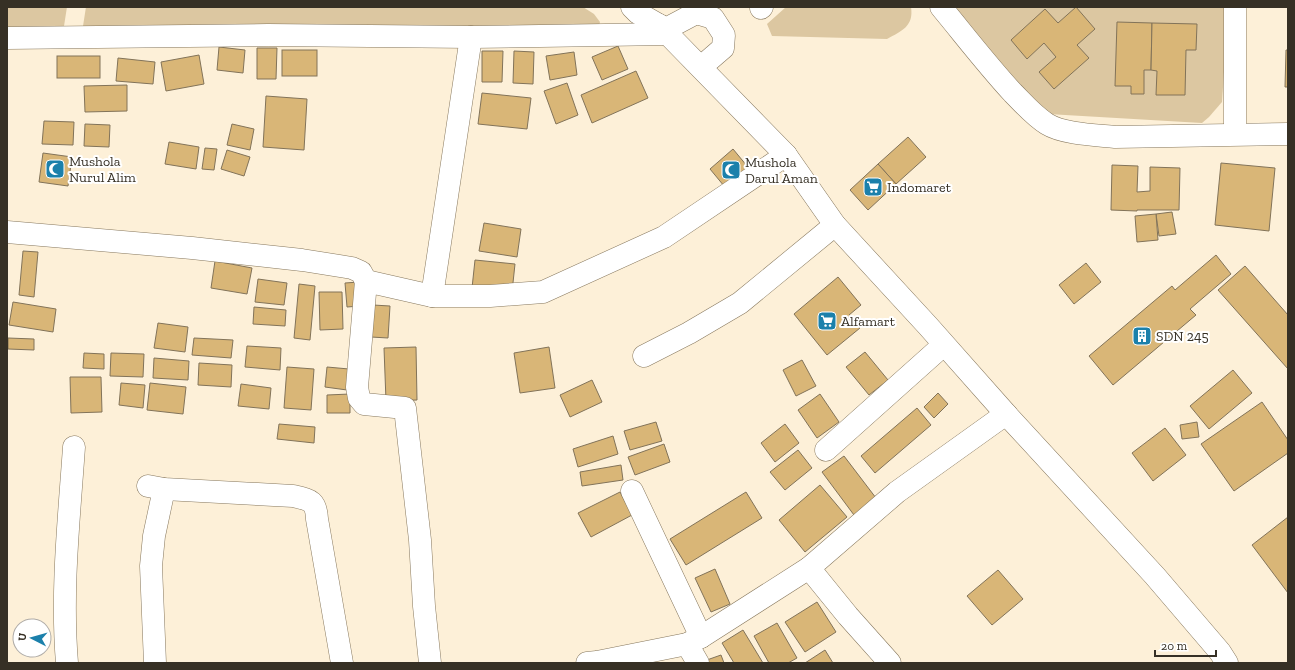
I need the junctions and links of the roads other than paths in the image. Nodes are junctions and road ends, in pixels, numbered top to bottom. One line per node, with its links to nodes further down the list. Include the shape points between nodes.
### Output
1 (632, 7): 4 (street, via 638,13)
2 (941, 7): 8 (street, via 1002,81 1034,114 1055,128 1115,137)
3 (1235, 7): 8 (street)
4 (661, 24): 5 (street); 7 (street); 7 (street, via 696,13 713,18 724,35 723,48)
5 (470, 37): 6 (street, via 268,35); 14 (street)
6 (7, 38)
7 (701, 67): 10 (street)
8 (1235, 134): 9 (street)
9 (1288, 134)
10 (786, 155): 11 (street); 14 (street, via 664,237 549,290 535,294)
11 (836, 225): 15 (street); 16 (street, via 740,302 689,333)
12 (7, 232): 13 (street, via 302,260 352,268 361,272)
13 (366, 281): 14 (street); 26 (street, via 357,387 359,398 364,404 405,408 420,540)
14 (432, 296)
15 (943, 344): 17 (street); 19 (street)
16 (644, 356)
17 (1006, 414): 21 (street, via 898,492); 30 (street, via 1155,576)
18 (74, 447): 23 (street, via 65,570 65,635)
19 (826, 450)
20 (632, 491): 22 (street)
21 (809, 568): 22 (street); 29 (street)
22 (694, 640): 27 (street); 28 (street)
23 (68, 663)
24 (155, 663): 25 (street, via 151,566 156,488 293,496 307,499 314,504 317,508)
25 (342, 663)
26 (430, 663)
27 (587, 663)
28 (698, 663)
29 (890, 663)
30 (1227, 663)

